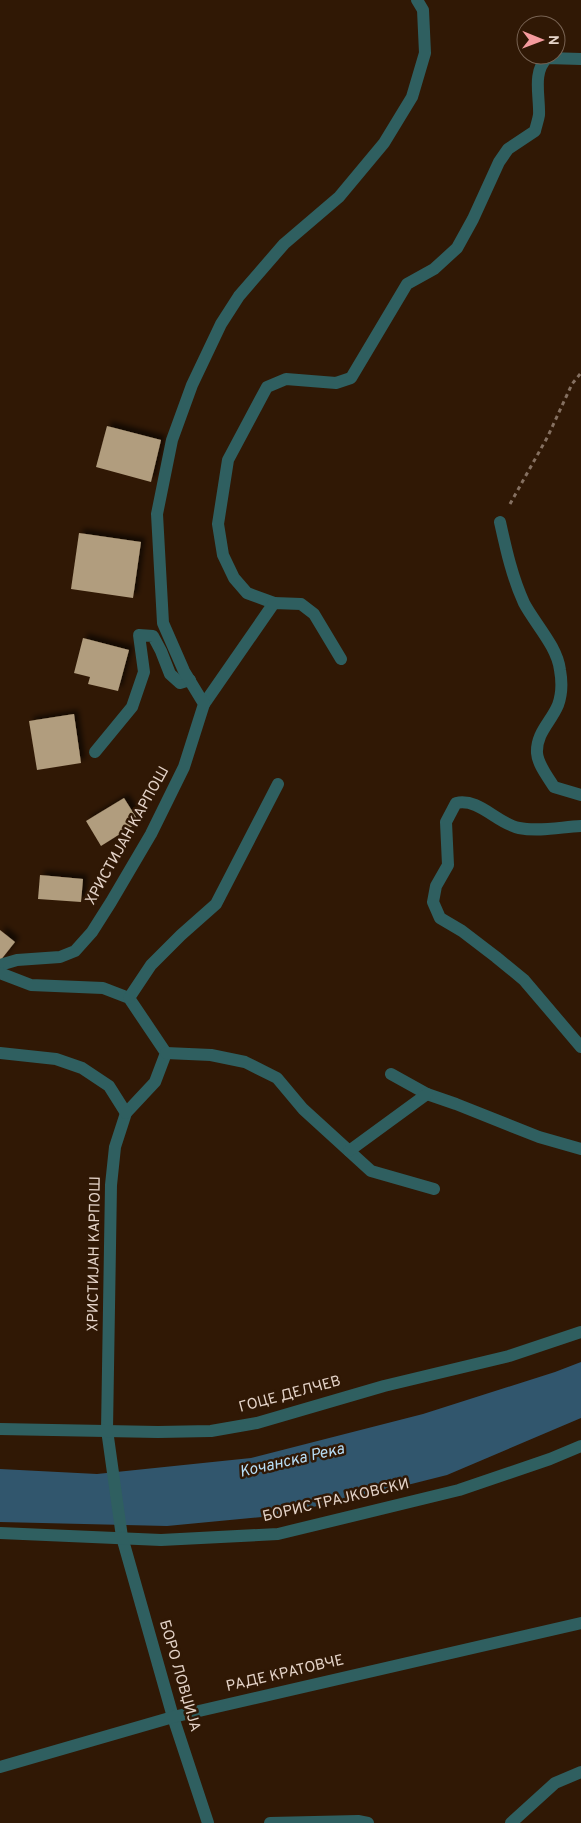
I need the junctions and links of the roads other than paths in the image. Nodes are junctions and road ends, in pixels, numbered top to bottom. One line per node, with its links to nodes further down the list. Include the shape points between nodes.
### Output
1 (418, 0): 6 (street, via 422,10 424,53 412,98 384,143 339,197 284,244 239,296 221,324 192,385 172,440 157,514 163,623)
2 (581, 60): 4 (street, via 547,58 542,62 535,131 508,149 457,248 434,270 407,284 351,378 336,383 286,379 266,387 228,460 218,524 223,555 234,578 247,593)
3 (500, 522): 10 (street, via 510,566 525,604 542,628 560,667 562,684 558,705 542,729 537,754 554,787)
4 (274, 603): 5 (street, via 301,604 314,614); 7 (street, ХРИСТИЈАН КАРПОШ)
5 (341, 659)
6 (190, 680): 7 (street); 8 (street, via 180,683 170,674 154,636 139,635 144,672 132,707)
7 (204, 704): 12 (street, ХРИСТИЈАН КАРПОШ, via 184,767 155,826 92,932 75,951 60,957 17,960)
8 (95, 752)
9 (278, 784): 14 (street, via 216,904 151,965)
10 (581, 795)
11 (581, 826): 15 (street, via 521,829 507,825 473,803 456,803 446,822 448,865 436,886 433,902 440,918 462,931 524,980)
12 (0, 965)
13 (0, 973): 14 (street, via 31,985 104,988)
14 (129, 998): 17 (street)
15 (581, 1047)
16 (0, 1053): 20 (street, via 56,1059 82,1068 109,1086)
17 (166, 1053): 20 (street, ХРИСТИЈАН КАРПОШ, via 155,1082); 22 (street, via 211,1055 245,1062 277,1078 303,1109)
18 (391, 1074): 19 (street)
19 (427, 1094): 21 (street); 22 (street)
20 (126, 1113): 26 (street, ХРИСТИЈАН КАРПОШ, via 115,1147 112,1185)
21 (581, 1149)
22 (349, 1151): 23 (street, via 371,1172)
23 (434, 1189)
24 (581, 1332): 26 (street, ГОЦЕ ДЕЛЧЕВ, via 509,1356 384,1386 257,1423 211,1431)
25 (0, 1428): 26 (street, ГОЦЕ ДЕЛЧЕВ)
26 (107, 1430): 29 (street, ХРИСТИЈАН КАРПОШ)
27 (581, 1446): 29 (street, БОРИС ТРАЈКОВСКИ, via 459,1490 278,1534 160,1540)
28 (0, 1533): 29 (street, БОРИС ТРАЈКОВСКИ)
29 (122, 1537): 31 (street, БОРО ЛОВЏИЈА)
30 (581, 1623): 31 (street, РАДЕ КРАТОВЧЕ)
31 (173, 1717): 32 (street, РАДЕ КРАТОВЧЕ); 34 (street, БОРО ЛОВЏИЈА)
32 (0, 1767)
33 (581, 1772): 37 (street, via 555,1783)
34 (208, 1823)
35 (270, 1823): 36 (street)
36 (368, 1823)
37 (511, 1823)

